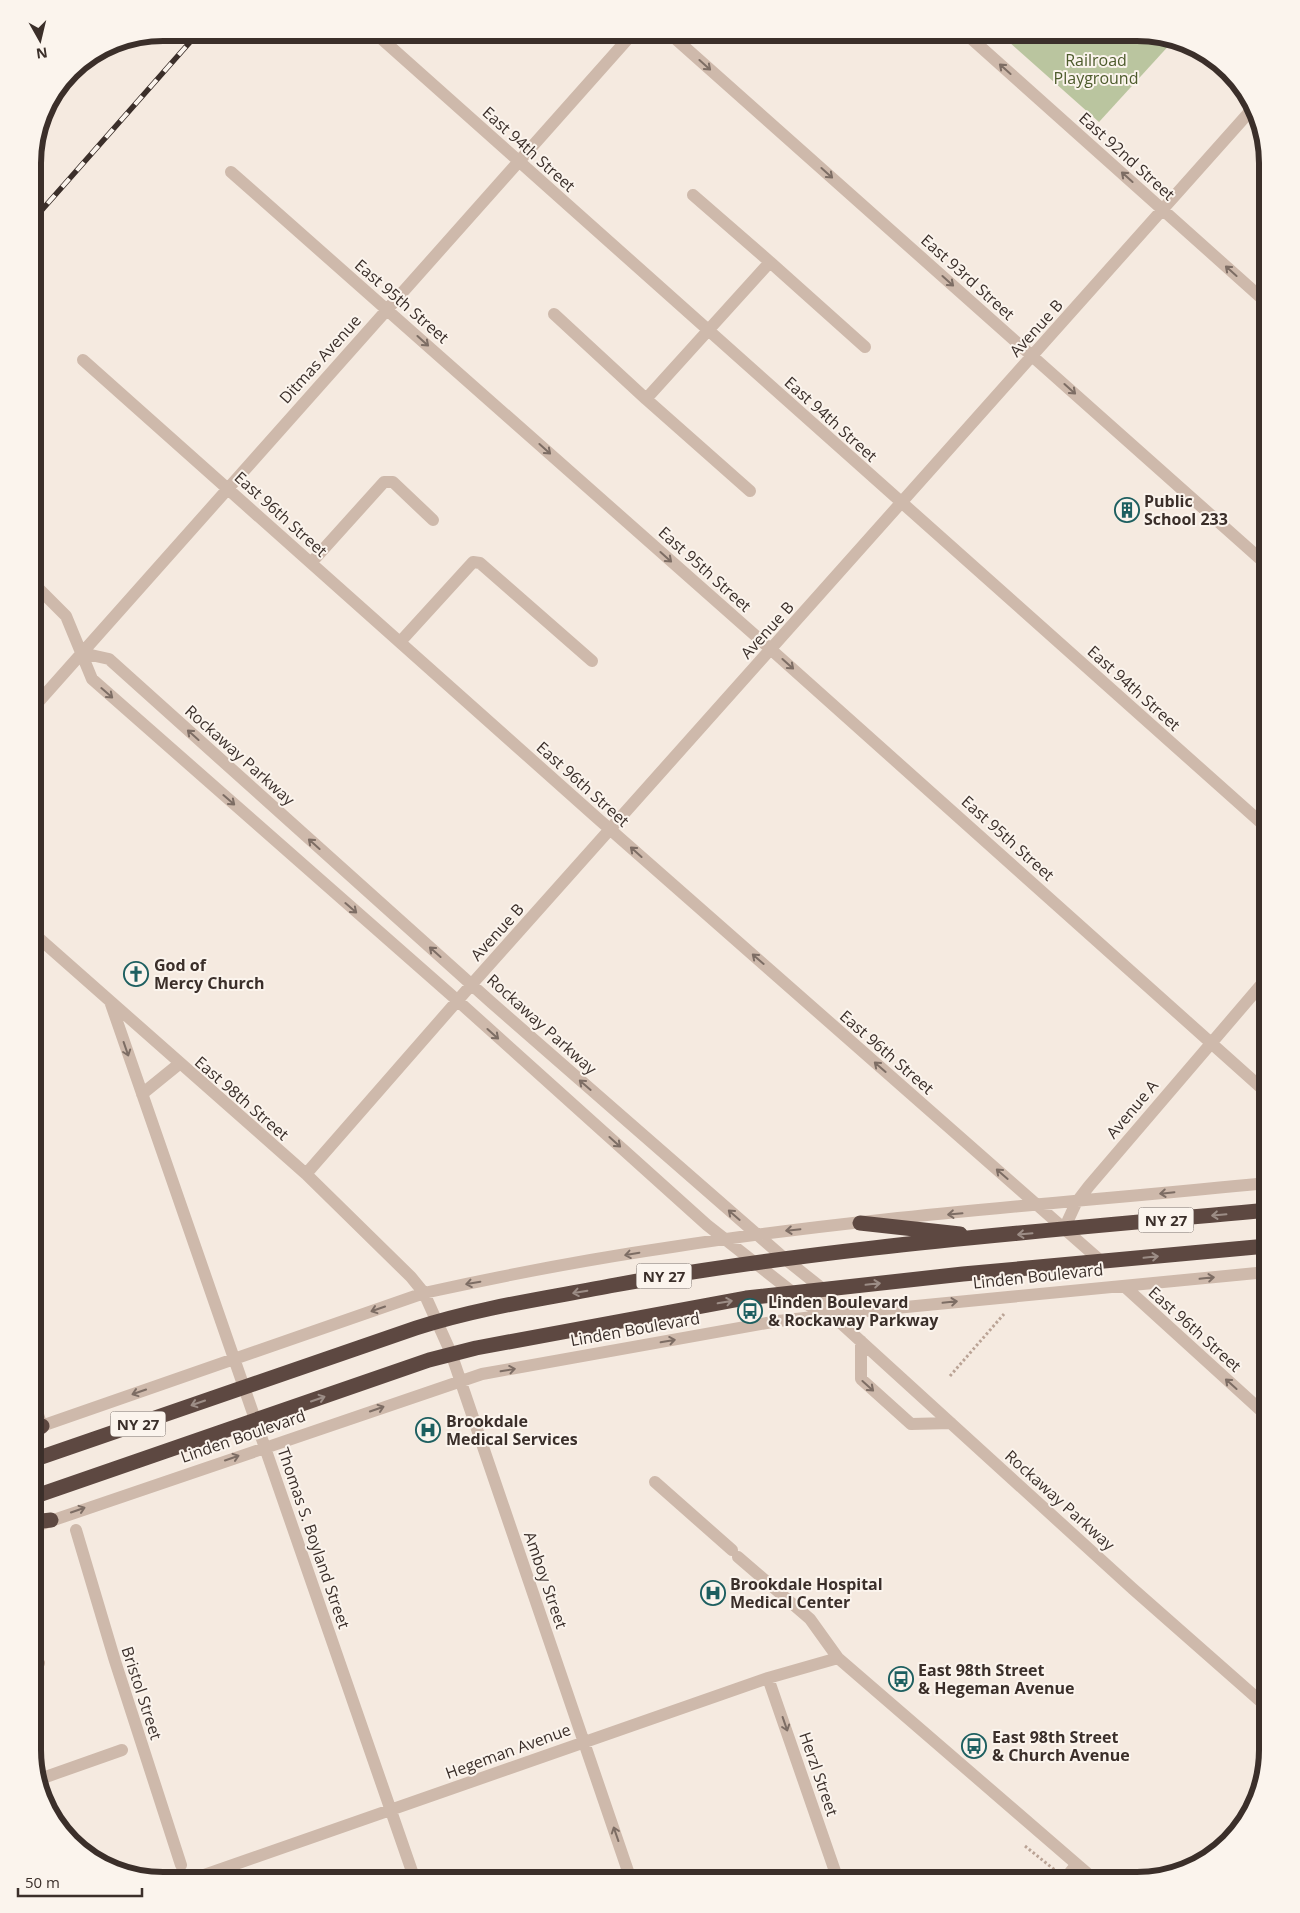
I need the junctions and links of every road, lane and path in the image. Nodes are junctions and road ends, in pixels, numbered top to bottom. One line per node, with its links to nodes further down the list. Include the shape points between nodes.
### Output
1 (385, 41): 6 (street, East 94th Street)
2 (625, 41): 6 (street, Ditmas Avenue)
3 (679, 42): 16 (street, East 93rd Street, one-way to 16)
4 (975, 42): 9 (street, East 92nd Street, one-way to 4)
5 (1248, 114): 9 (street, Avenue B)
6 (519, 161): 12 (street, Ditmas Avenue); 14 (street, East 94th Street)
7 (231, 172): 12 (street, East 95th Street)
8 (693, 195): 10 (street)
9 (1163, 210): 11 (street, East 92nd Street, one-way to 9); 16 (street, Avenue B)
10 (770, 262): 14 (street); 15 (street)
11 (1259, 295)
12 (387, 309): 19 (street, Ditmas Avenue); 27 (street, East 95th Street, one-way to 27)
13 (554, 314): 18 (street)
14 (707, 330): 18 (street); 21 (street, East 94th Street)
15 (865, 347)
16 (1033, 356): 21 (street, Avenue B); 23 (street, East 93rd Street, one-way to 23)
17 (83, 360): 19 (street, East 96th Street)
18 (646, 399): 20 (street)
19 (228, 489): 24 (street, East 96th Street); 28 (street, Ditmas Avenue)
20 (750, 491)
21 (902, 503): 27 (street, Avenue B); 31 (street, East 94th Street)
22 (433, 520): 24 (street, via 393,482 384,482)
23 (1259, 557)
24 (311, 563): 26 (street, East 96th Street)
25 (42, 592): 28 (street, Rockaway Parkway, via 66,616)
26 (400, 642): 29 (street, via 473,562 480,563); 32 (street, East 96th Street)
27 (771, 649): 32 (street, Avenue B); 38 (street, East 95th Street, one-way to 38)
28 (82, 653): 30 (street, Ditmas Avenue); 34 (street, Rockaway Parkway, one-way to 28, via 109,659); 36 (street, Rockaway Parkway, one-way to 36, via 92,679)
29 (592, 661)
30 (42, 698)
31 (1259, 820)
32 (611, 830): 34 (street, Avenue B); 45 (street, East 96th Street, one-way to 32)
33 (42, 941): 37 (street, East 98th Street)
34 (472, 984): 36 (street, Avenue B); 49 (street, Rockaway Parkway, one-way to 34)
35 (1259, 988): 38 (street, Avenue A)
36 (458, 1001): 42 (street, Avenue B); 51 (street, Rockaway Parkway, one-way to 51)
37 (110, 1004): 39 (street, East 98th Street); 41 (street, Thomas S. Boyland Street, one-way to 41)
38 (1211, 1042): 40 (street, East 95th Street); 44 (street, Avenue A)
39 (179, 1064): 41 (street); 42 (street, East 98th Street)
40 (1259, 1085)
41 (142, 1094): 66 (street, Thomas S. Boyland Street)
42 (306, 1174): 59 (street, East 98th Street)
43 (1259, 1184): 44 (street, one-way to 44)
44 (1076, 1203): 45 (street); 48 (street, Avenue A)
45 (1038, 1206): 47 (street, one-way to 47); 48 (street, East 96th Street)
46 (1259, 1211): 48 (highway, NY 27, one-way to 48)
47 (860, 1223): 49 (street, one-way to 49); 50 (highway)
48 (1064, 1230): 50 (highway, NY 27, one-way to 50); 55 (street)
49 (758, 1236): 51 (street); 53 (street, Rockaway Parkway)
50 (986, 1237): 53 (highway, NY 27)
51 (726, 1240): 54 (street, Rockaway Parkway); 59 (street, one-way to 59, via 671,1247)
52 (1259, 1247): 55 (highway, Linden Boulevard / NY 27, one-way to 52)
53 (784, 1258): 54 (highway, NY 27); 58 (street, Rockaway Parkway)
54 (755, 1262): 60 (street, Rockaway Parkway); 63 (highway, NY 27, one-way to 63, via 544,1298)
55 (1102, 1262): 58 (highway, Linden Boulevard / NY 27, one-way to 55)
56 (1259, 1273): 57 (street, Linden Boulevard, one-way to 56)
57 (1124, 1286): 62 (street, Linden Boulevard, one-way to 57); 70 (street, East 96th Street, one-way to 57)
58 (824, 1290): 60 (highway, Linden Boulevard / NY 27); 62 (street)
59 (424, 1293): 63 (street, Amboy Street); 66 (street, one-way to 66)
60 (794, 1293): 62 (street, Rockaway Parkway, via 810,1306); 65 (highway, Linden Boulevard / NY 27, one-way to 60, via 746,1298)
61 (1004, 1314): 67 (path)
62 (832, 1315): 64 (street, Rockaway Parkway); 68 (street, Linden Boulevard, one-way to 62, via 758,1324)
63 (437, 1321): 65 (street, Amboy Street); 69 (highway, NY 27)
64 (861, 1341): 72 (street, Rockaway Parkway); 72 (street, one-way to 72, via 861,1379 911,1424)
65 (451, 1353): 68 (street, Amboy Street); 71 (highway, Linden Boulevard / NY 27, one-way to 65)
66 (234, 1359): 69 (street, Thomas S. Boyland Street); 73 (street, one-way to 73)
67 (950, 1376)
68 (460, 1380): 74 (street, Linden Boulevard, one-way to 68); 85 (street, Amboy Street)
69 (244, 1388): 71 (street, Thomas S. Boyland Street); 75 (highway, NY 27, one-way to 75)
70 (1259, 1408)
71 (256, 1420): 74 (street, Thomas S. Boyland Street); 77 (highway, Linden Boulevard / NY 27)
72 (951, 1423): 84 (street, Rockaway Parkway)
73 (41, 1427)
74 (264, 1447): 78 (street, Linden Boulevard, one-way to 74); 88 (street, Thomas S. Boyland Street)
75 (41, 1457)
76 (655, 1482): 82 (street, via 810,1618)
77 (41, 1494)
78 (51, 1520): 79 (highway); 80 (street, Linden Boulevard)
79 (41, 1521)
80 (41, 1524)
81 (76, 1530): 90 (street, Bristol Street, via 114,1661)
82 (838, 1658): 83 (street, Hegeman Avenue); 91 (street)
83 (768, 1678): 85 (street, Hegeman Avenue); 95 (street, Herzl Street, one-way to 95)
84 (1259, 1699)
85 (584, 1741): 88 (street, Hegeman Avenue); 94 (street, Amboy Street, one-way to 85)
86 (122, 1750): 87 (street)
87 (44, 1778)
88 (391, 1810): 92 (street, Hegeman Avenue); 93 (street, Thomas S. Boyland Street)
89 (1025, 1846): 96 (path)
90 (181, 1865)
91 (1076, 1865): 97 (street); 98 (street)
92 (219, 1871)
93 (412, 1871)
94 (628, 1871)
95 (835, 1872)
96 (1055, 1872)
97 (1066, 1872)
98 (1085, 1872)

